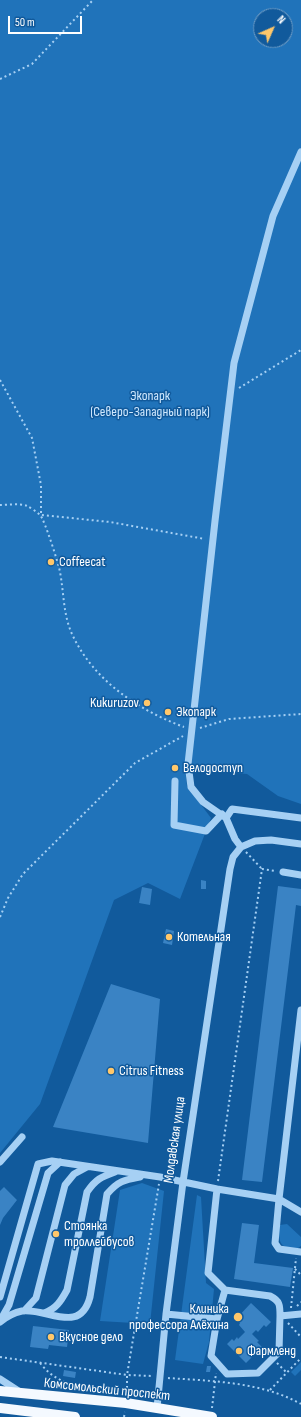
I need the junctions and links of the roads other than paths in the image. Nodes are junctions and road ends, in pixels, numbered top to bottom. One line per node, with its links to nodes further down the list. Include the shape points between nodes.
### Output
1 (301, 152): 3 (street, via 273,216 234,364 212,540 188,764 191,787 203,802)
2 (174, 781): 3 (street, via 174,825 206,831)
3 (224, 816): 4 (street, via 232,809); 6 (street)
4 (301, 818)
5 (301, 844): 6 (street, via 271,840 255,841)
6 (241, 847): 17 (street, Молдавская улица, via 233,857 230,869)
7 (283, 872): 8 (street)
8 (301, 875)
9 (301, 1010): 10 (street)
10 (300, 1031): 19 (street)
11 (22, 1137): 12 (street)
12 (0, 1162)
13 (60, 1162): 14 (street); 23 (street, via 38,1164); 30 (street, via 48,1173 9,1305)
14 (87, 1167): 15 (street); 24 (street, via 74,1174 65,1185 36,1298)
15 (117, 1171): 16 (street); 25 (street, via 98,1179 87,1192 67,1290 52,1310)
16 (147, 1176): 17 (street); 25 (street, via 125,1180 114,1185 107,1194 88,1306 81,1314 72,1318)
17 (183, 1182): 18 (street); 26 (street, Молдавская улица)
18 (217, 1189): 19 (street); 22 (street, via 208,1273)
19 (279, 1198): 20 (street); 21 (street, via 275,1243 279,1249)
20 (301, 1212)
21 (299, 1252)
22 (225, 1290): 28 (street, via 270,1296 280,1305); 29 (street)
23 (0, 1297)
24 (24, 1311): 25 (street); 30 (street, via 10,1314)
25 (42, 1314)
26 (166, 1314): 29 (street); 35 (street, Молдавская улица)
27 (301, 1314): 28 (street)
28 (280, 1316): 29 (street, via 279,1352 258,1373 228,1374 211,1356)
29 (217, 1319)
30 (0, 1321)
31 (0, 1379): 33 (street)
32 (0, 1392): 33 (main road, Комсомольский проспект)
33 (26, 1395): 35 (main road, Комсомольский проспект, via 126,1403)
34 (0, 1408): 36 (main road)
35 (156, 1413): 38 (main road, Комсомольский проспект)
36 (39, 1415): 37 (main road)
37 (74, 1417)
38 (211, 1417)

